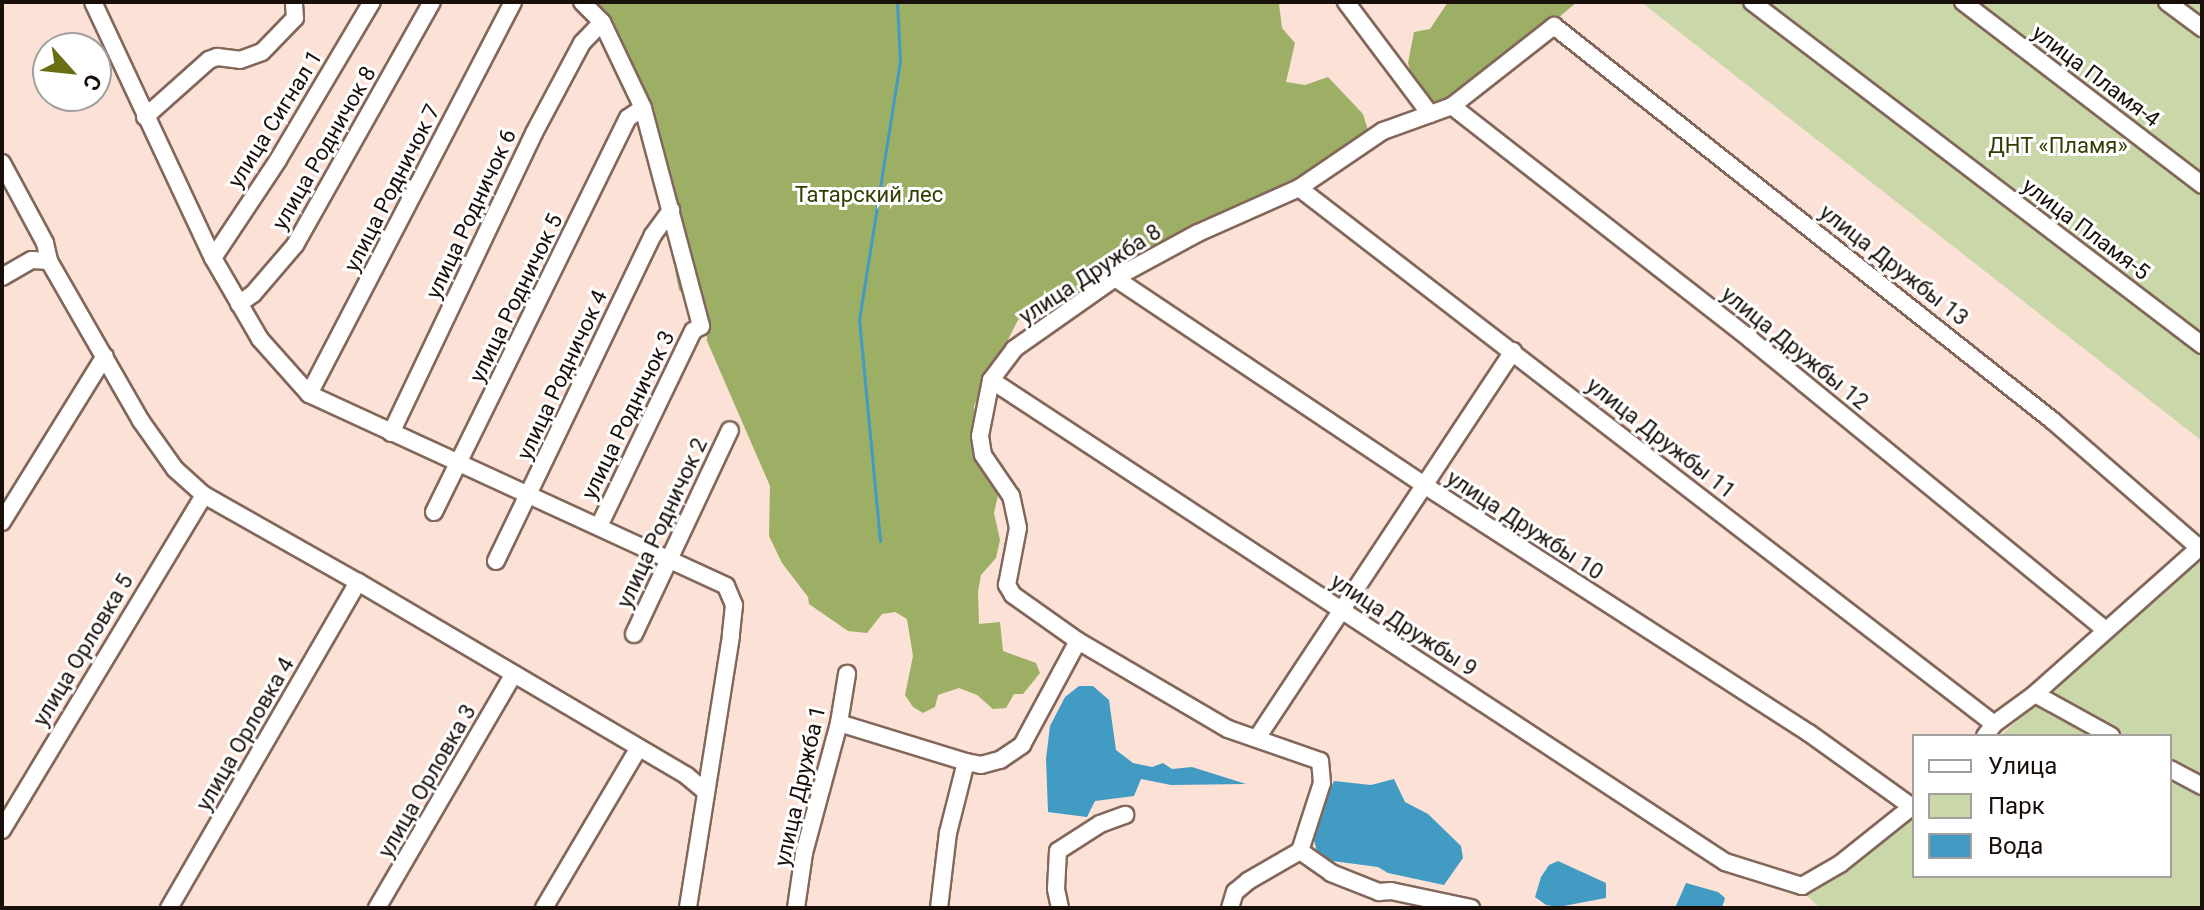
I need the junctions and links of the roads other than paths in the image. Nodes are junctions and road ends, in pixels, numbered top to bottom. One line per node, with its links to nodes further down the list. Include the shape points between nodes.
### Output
1 (93, 2): 17 (street)
2 (294, 2): 17 (street, via 295,18 262,52 240,60 209,60)
3 (372, 2): 22 (street, улица Сигнал 1)
4 (432, 2): 26 (street, улица Родничок 8, via 295,245)
5 (513, 2): 31 (street, улица Родничок 7)
6 (582, 2): 11 (street)
7 (1346, 2): 16 (street)
8 (1752, 2): 27 (street, улица Пламя-5)
9 (1963, 2): 19 (street, улица Пламя-4)
10 (2167, 2): 13 (street)
11 (602, 22): 15 (street); 33 (street, улица Родничок 6, via 582,43 534,133)
12 (1554, 26): 14 (street, улица Дружба 8); 41 (street, улица Дружбы 13, via 2053,421)
13 (2202, 28)
14 (1452, 106): 16 (street, улица Дружба 8); 46 (street, улица Дружбы 12, via 1750,339)
15 (643, 108): 21 (street); 34 (street, улица Родничок 5, via 628,118)
16 (1430, 114): 20 (street, улица Дружба 8, via 1383,131)
17 (145, 117): 22 (street)
18 (2, 163): 23 (street, via 45,243)
19 (2202, 185)
20 (1299, 188): 25 (street, улица Дружба 8); 28 (street, улица Дружбы 11)
21 (671, 210): 37 (street, улица Родничок 4, via 653,235); 40 (street, улица Родничок 3, via 701,326 693,331)
22 (213, 258): 26 (street)
23 (49, 261): 24 (street, via 32,260); 29 (street)
24 (2, 277)
25 (1115, 278): 30 (street, улица Дружба 8, via 1014,349); 35 (street, улица Дружбы 10)
26 (239, 304): 31 (street, via 260,339)
27 (2202, 345)
28 (1513, 351): 35 (street); 53 (street, улица Дружбы 11)
29 (105, 356): 36 (street, via 159,450); 39 (street)
30 (991, 380): 45 (street, улица Дружбы 9); 48 (street, улица Дружба 8, via 980,436 983,455 1011,496 1018,528 1007,585 1013,595)
31 (309, 394): 33 (street)
32 (730, 430): 42 (street, улица Родничок 2)
33 (391, 433): 34 (street)
34 (460, 464): 37 (street); 38 (street, улица Родничок 5)
35 (1424, 485): 45 (street); 61 (street, улица Дружбы 10)
36 (204, 495): 44 (street); 64 (street, улица Орловка 5)
37 (529, 495): 40 (street); 43 (street, улица Родничок 4)
38 (434, 512)
39 (2, 522)
40 (599, 526): 42 (street)
41 (2201, 546): 46 (street)
42 (669, 559): 47 (street, улица Родничок 2); 60 (street, via 726,586 734,605)
43 (496, 561)
44 (358, 582): 50 (street); 67 (street, улица Орловка 4)
45 (1341, 611): 55 (street); 62 (street, улица Дружбы 9, via 1725,862 1802,886 1840,864)
46 (2105, 630): 51 (street)
47 (634, 634)
48 (1078, 641): 55 (street, улица Дружба 8, via 1228,729); 57 (street, via 1022,745 1000,760)
49 (847, 674): 52 (street, улица Дружба 1)
50 (513, 675): 56 (street); 68 (street, улица Орловка 3)
51 (2035, 694): 53 (street); 54 (street)
52 (839, 723): 57 (street); 71 (street, улица Дружба 1, via 804,853)
53 (1989, 730)
54 (2107, 734)
55 (1257, 738): 65 (street, улица Дружба 8, via 1320,761 1322,783)
56 (638, 749): 60 (street); 69 (street)
57 (966, 762): 72 (street, via 948,833)
58 (2172, 770): 59 (street)
59 (2202, 786)
60 (705, 791): 70 (street)
61 (1912, 805)
62 (1912, 807)
63 (1125, 815): 73 (street, via 1058,851)
64 (2, 830)
65 (1300, 851): 66 (street); 74 (street, via 1248,881 1235,892)
66 (1378, 900): 75 (street, via 1391,891)
67 (169, 908)
68 (377, 908)
69 (544, 908)
70 (688, 908)
71 (796, 908)
72 (939, 908)
73 (1060, 908)
74 (1230, 908)
75 (1471, 908)

